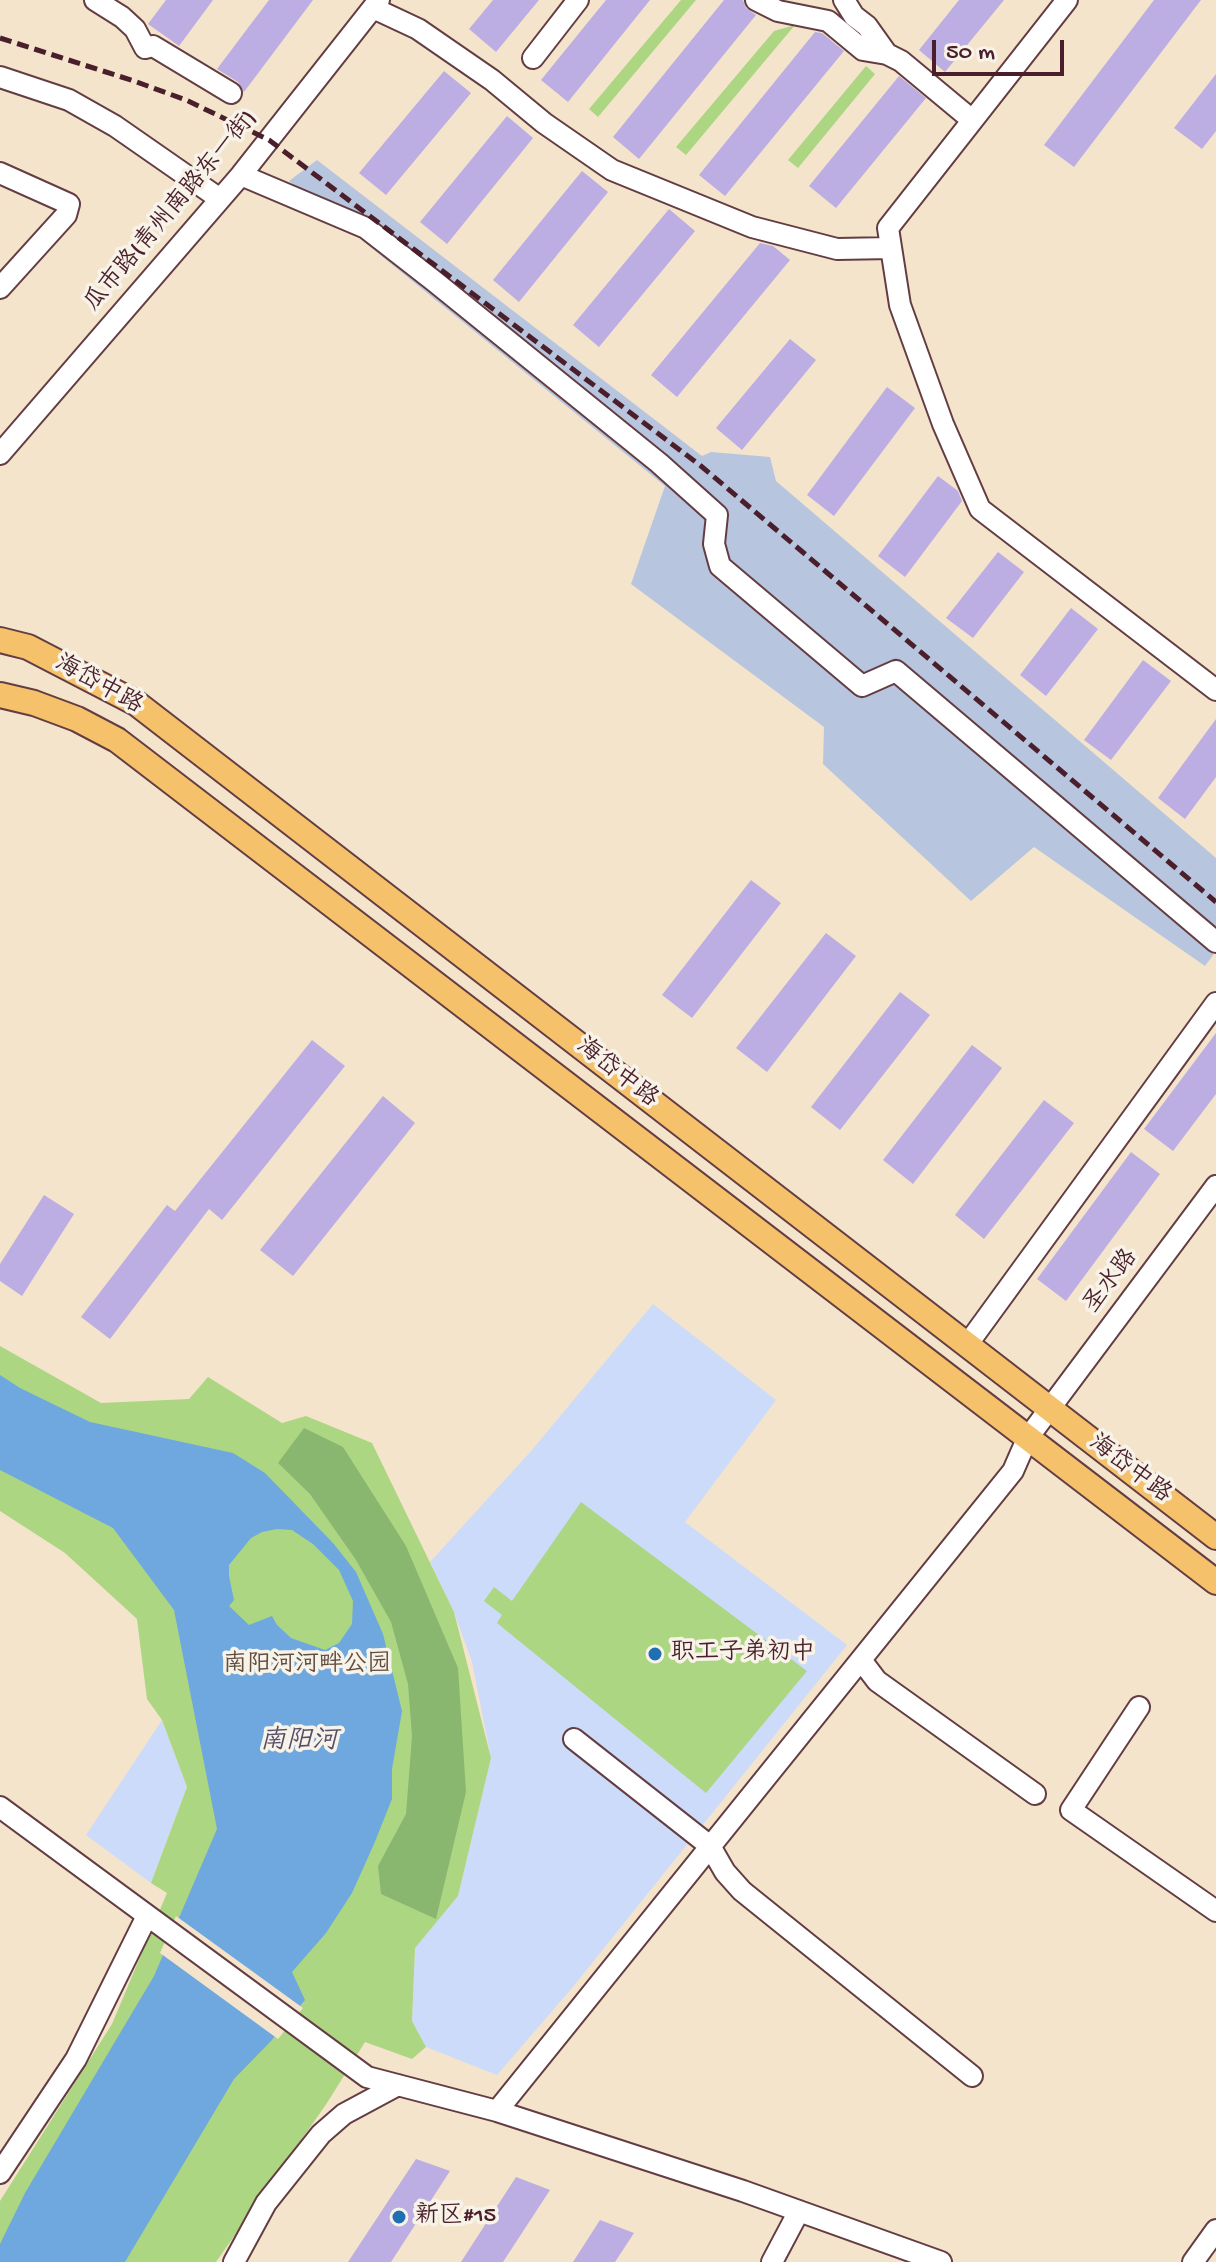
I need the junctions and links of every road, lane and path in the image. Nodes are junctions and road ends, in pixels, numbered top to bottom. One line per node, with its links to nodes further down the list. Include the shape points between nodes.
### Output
1 (95, 0): 10 (street, via 135,29 145,48 153,46)
2 (578, 0): 8 (street)
3 (756, 0): 7 (street, via 778,11 828,21 863,50)
4 (844, 0): 7 (street)
5 (1067, 0): 11 (street)
6 (376, 4): 13 (street, 瓜市路(青州南路东一街)); 15 (street, via 492,80 612,170 752,227 837,249)
7 (887, 54): 11 (street)
8 (533, 58)
9 (0, 77): 14 (street, via 69,100)
10 (231, 93)
11 (972, 120): 15 (street, via 888,228)
12 (0, 173): 16 (street, via 69,204 66,215)
13 (241, 175): 14 (street, 瓜市路(青州南路东一街)); 23 (street, via 366,228 434,281 717,515 714,544 720,566 862,686 896,671)
14 (220, 199): 17 (street, 瓜市路(青州南路东一街))
15 (891, 248): 21 (street, via 900,305 980,509)
16 (0, 288)
17 (0, 454)
18 (0, 625): 20 (street)
19 (0, 640): 20 (main road, 海岱中路)
20 (28, 647): 26 (main road, 海岱中路, via 136,703)
21 (1216, 690)
22 (0, 695): 28 (main road, 海岱中路, via 77,719 117,740)
23 (1216, 942)
24 (1216, 1003): 26 (street)
25 (1216, 1186): 27 (street, 圣水路)
26 (967, 1345): 27 (main road, 海岱中路)
27 (1050, 1410): 28 (street, 圣水路); 29 (main road, 海岱中路)
28 (1027, 1439): 30 (main road, 海岱中路); 31 (street, 圣水路, via 1013,1471)
29 (1216, 1537)
30 (1216, 1582)
31 (861, 1660): 34 (street, via 877,1681); 36 (street, 圣水路)
32 (1139, 1707): 37 (street, via 1071,1810)
33 (574, 1739): 36 (street)
34 (1035, 1794)
35 (0, 1807): 38 (street)
36 (710, 1846): 39 (street, via 742,1891); 41 (street, 圣水路)
37 (1216, 1911)
38 (154, 1922): 40 (street, via 367,2077); 42 (street, via 76,2059)
39 (972, 2076)
40 (398, 2085): 41 (street); 45 (street, via 344,2114 321,2134 266,2203)
41 (497, 2111): 43 (street)
42 (0, 2173)
43 (799, 2211): 46 (street); 47 (street)
44 (1216, 2230): 48 (street)
45 (234, 2262)
46 (772, 2262)
47 (941, 2262)
48 (1193, 2262)

